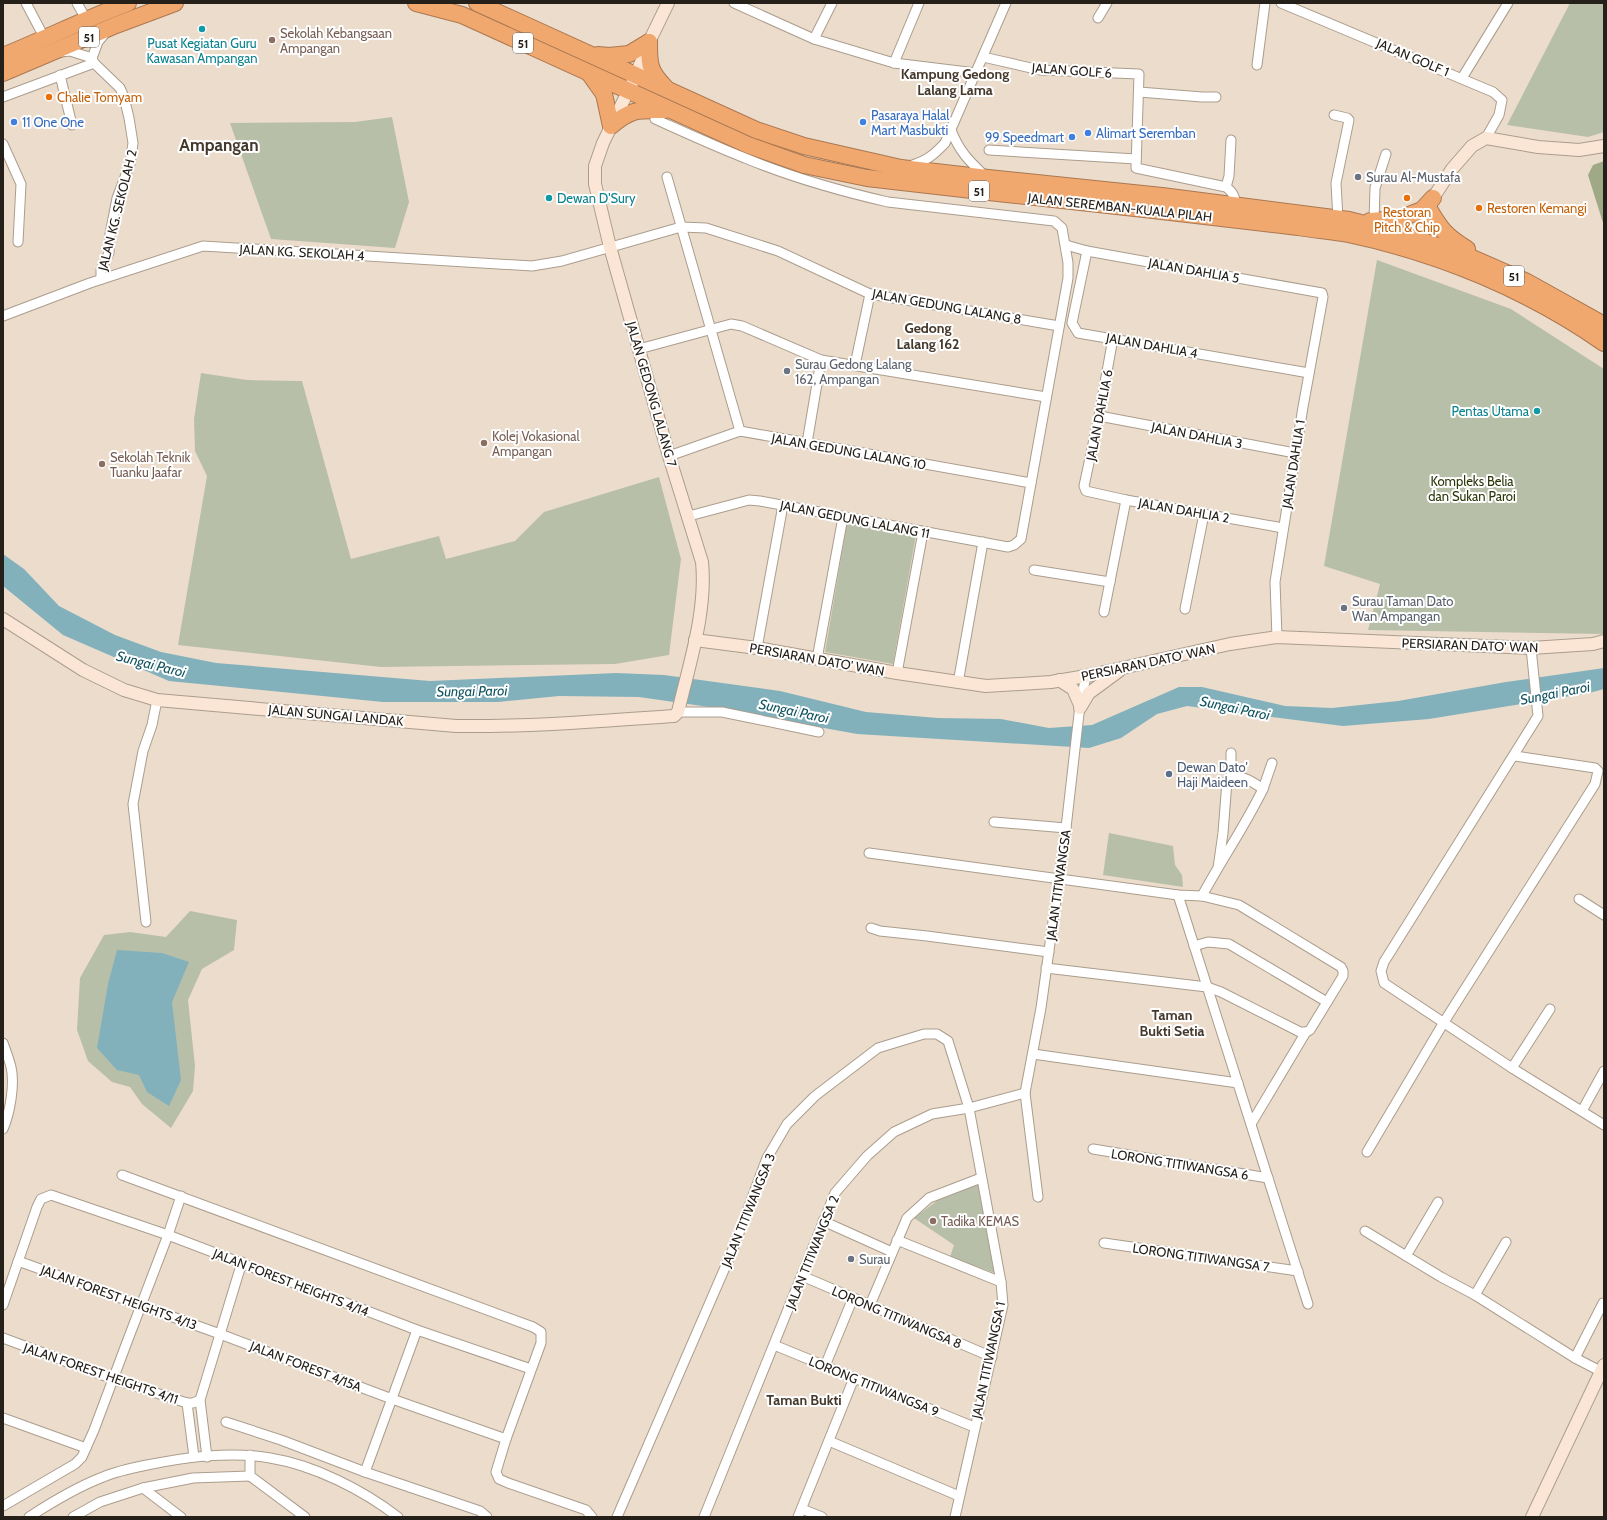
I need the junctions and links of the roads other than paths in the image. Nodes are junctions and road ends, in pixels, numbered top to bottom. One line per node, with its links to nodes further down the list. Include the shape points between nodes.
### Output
1 (26, 3): 19 (street)
2 (77, 3): 17 (street)
3 (125, 3): 17 (highway, 51)
4 (175, 3): 18 (highway, 51)
5 (416, 3): 30 (highway, 51, via 462,15)
6 (477, 3): 23 (highway, 51)
7 (668, 3): 21 (street, JALAN GEDONG LALANG 7)
8 (734, 3): 20 (street)
9 (832, 3): 20 (street)
10 (919, 3): 27 (street)
11 (1006, 3): 25 (street)
12 (1108, 3): 16 (street)
13 (1265, 3): 28 (street)
14 (1508, 3): 34 (street)
15 (1284, 4): 34 (street, JALAN GOLF 1)
16 (1098, 18)
17 (86, 19): 19 (highway, 51)
18 (116, 24): 22 (highway, 51); 26 (street, via 103,34)
19 (45, 39): 24 (highway, 51)
20 (814, 39): 27 (street)
21 (648, 42): 23 (highway, via 629,54); 32 (street, JALAN GEDONG LALANG 7); 36 (highway, via 649,62 655,76)
22 (51, 53): 26 (street, JALAN KG. SEKOLAH 2, via 70,51); 29 (highway, 51)
23 (591, 55): 32 (highway, 51)
24 (3, 56)
25 (983, 57): 31 (street); 37 (street, JALAN GOLF 6, via 1040,70 1139,74)
26 (93, 60): 33 (street); 72 (street, JALAN KG. SEKOLAH 2, via 120,88 133,144 130,164 117,198 109,253 101,270)
27 (894, 63): 31 (street)
28 (1257, 65)
29 (3, 73)
30 (589, 73): 35 (highway, 51); 44 (highway, via 604,94)
31 (976, 73): 45 (street)
32 (636, 75): 35 (street, JALAN GEDONG LALANG 7); 36 (highway, JALAN SEREMBAN-KUALA PILAH / 51)
33 (60, 76): 38 (street); 43 (street)
34 (1462, 78): 46 (street, JALAN GOLF 1, via 1493,92 1502,100 1499,115)
35 (628, 90): 40 (highway, JALAN SEREMBAN-KUALA PILAH / 51); 44 (street, JALAN GEDONG LALANG 7)
36 (669, 90): 53 (highway, JALAN SEREMBAN-KUALA PILAH / 51, via 756,130 804,146)
37 (1139, 92): 39 (street); 52 (street)
38 (3, 97)
39 (1216, 97)
40 (670, 110): 44 (highway, via 640,110 625,115); 55 (highway, JALAN SEREMBAN-KUALA PILAH / 51, via 748,145 804,165)
41 (1334, 115): 62 (street, via 1349,120 1336,183)
42 (655, 119): 58 (street, via 745,158)
43 (72, 125)
44 (611, 126): 69 (street, JALAN GEDONG LALANG 7, via 595,166 595,184)
45 (952, 130): 53 (street, via 934,155); 56 (street, via 956,143 968,160)
46 (1486, 138): 49 (street, via 1538,147 1579,150); 59 (street, via 1472,146 1452,169)
47 (1231, 140): 57 (street)
48 (3, 144): 66 (street, via 21,184)
49 (1604, 146)
50 (989, 150): 52 (street)
51 (1386, 154): 63 (street, via 1376,184)
52 (1136, 163): 57 (street)
53 (901, 168): 56 (highway, JALAN SEREMBAN-KUALA PILAH / 51)
54 (667, 177): 64 (street)
55 (867, 178): 58 (street); 65 (highway, JALAN SEREMBAN-KUALA PILAH / 51)
56 (988, 178): 60 (highway, JALAN SEREMBAN-KUALA PILAH / 51)
57 (1226, 187): 60 (street, via 1231,190)
58 (863, 196): 67 (street, via 888,202 1054,221 1062,228)
59 (1431, 204): 63 (highway, via 1399,219); 68 (street); 71 (highway, via 1439,228 1450,238 1476,256)
60 (1236, 206): 61 (highway, JALAN SEREMBAN-KUALA PILAH / 51)
61 (1270, 210): 62 (highway, JALAN SEREMBAN-KUALA PILAH / 51); 65 (highway, via 1277,217 1309,222)
62 (1344, 220): 63 (highway); 68 (highway, JALAN SEREMBAN-KUALA PILAH / 51, via 1385,229)
63 (1374, 221)
64 (681, 227): 69 (street, JALAN GEDUNG LALANG 8); 74 (street, JALAN GEDUNG LALANG 8, via 706,228 778,251); 78 (street)
65 (1310, 229): 68 (highway, JALAN SEREMBAN-KUALA PILAH / 51)
66 (18, 242)
67 (1066, 245): 70 (street, JALAN DAHLIA 5); 77 (street, via 1068,278)
68 (1418, 246): 71 (highway, JALAN SEREMBAN-KUALA PILAH / 51, via 1463,254); 80 (highway, JALAN SEREMBAN-KUALA PILAH / 51, via 1459,267 1499,283 1586,330)
69 (610, 247): 72 (street, JALAN KG. SEKOLAH 4, via 562,261 532,266 203,246); 81 (street, JALAN GEDONG LALANG 7)
70 (1087, 251): 73 (street, JALAN DAHLIA 5); 79 (street, JALAN DAHLIA 4, via 1072,323 1078,333)
71 (1518, 278): 76 (highway, JALAN SEREMBAN-KUALA PILAH / 51)
72 (101, 279): 75 (street, JALAN KG. SEKOLAH 4)
73 (1322, 292): 84 (street, JALAN DAHLIA 1)
74 (870, 294): 77 (street, JALAN GEDUNG LALANG 8); 83 (street)
75 (3, 316)
76 (1604, 325)
77 (1059, 326): 85 (street)
78 (710, 329): 81 (street); 82 (street, via 731,324 742,326); 87 (street)
79 (1113, 338): 84 (street, JALAN DAHLIA 4); 86 (street, JALAN DAHLIA 6)
80 (1604, 343)
81 (639, 349): 90 (street, JALAN GEDONG LALANG 7)
82 (821, 360): 83 (street); 88 (street)
83 (855, 365): 85 (street)
84 (1308, 373): 89 (street, JALAN DAHLIA 1)
85 (1046, 397): 91 (street)
86 (1099, 416): 89 (street, JALAN DAHLIA 3); 92 (street, JALAN DAHLIA 6, via 1084,486)
87 (740, 431): 88 (street, JALAN GEDUNG LALANG 10); 90 (street, JALAN GEDUNG LALANG 10)
88 (807, 443): 91 (street, JALAN GEDUNG LALANG 10)
89 (1295, 453): 98 (street, JALAN DAHLIA 1)
90 (669, 456): 96 (street, JALAN GEDONG LALANG 7)
91 (1031, 483): 100 (street, JALAN GEDUNG LALANG 11, via 1021,539 1008,547)
92 (1086, 491): 93 (street, JALAN DAHLIA 2)
93 (1126, 500): 95 (street, JALAN DAHLIA 2); 102 (street)
94 (783, 506): 96 (street, JALAN GEDUNG LALANG 11, via 749,500); 97 (street, JALAN GEDUNG LALANG 11); 109 (street)
95 (1204, 514): 98 (street, JALAN DAHLIA 2); 103 (street)
96 (689, 516): 107 (street, JALAN GEDONG LALANG 7, via 704,577)
97 (842, 517): 99 (street, JALAN GEDUNG LALANG 11); 111 (street)
98 (1283, 528): 106 (street, JALAN DAHLIA 1, via 1275,582)
99 (923, 532): 100 (street, JALAN GEDUNG LALANG 11); 113 (street)
100 (983, 542): 116 (street)
101 (1034, 570): 102 (street)
102 (1110, 582): 104 (street)
103 (1185, 609)
104 (1104, 612)
105 (3, 620): 117 (street, JALAN SUNGAI LANDAK, via 83,670 124,690)
106 (1277, 637): 110 (street, PERSIARAN DATO' WAN); 112 (street, PERSIARAN DATO' WAN, via 1230,644)
107 (695, 640): 109 (street, PERSIARAN DATO' WAN); 119 (street, JALAN GEDONG LALANG 7)
108 (1604, 641): 110 (street, PERSIARAN DATO' WAN)
109 (757, 648): 111 (street, PERSIARAN DATO' WAN)
110 (1531, 648): 122 (street, via 1538,716)
111 (817, 659): 113 (street, PERSIARAN DATO' WAN)
112 (1122, 669): 114 (street, PERSIARAN DATO' WAN); 118 (street, via 1089,693)
113 (897, 673): 116 (street, PERSIARAN DATO' WAN)
114 (1086, 676): 115 (street, PERSIARAN DATO' WAN); 118 (street, JALAN TITIWANGSA)
115 (1059, 680): 116 (street, PERSIARAN DATO' WAN, via 986,686); 118 (street, via 1073,689)
116 (958, 683)
117 (157, 700): 119 (street, JALAN SUNGAI LANDAK, via 456,726 557,724 674,716); 135 (street, via 143,751 133,804)
118 (1080, 706): 127 (street, JALAN TITIWANGSA)
119 (679, 707): 120 (street, via 722,712)
120 (819, 732)
121 (1230, 753): 124 (street)
122 (1515, 756): 143 (street, via 1384,962 1381,971 1384,983); 143 (street, via 1595,768 1598,776)
123 (1272, 763): 125 (street)
124 (1231, 777): 125 (street, via 1249,779); 129 (street, via 1226,783)
125 (1263, 789): 129 (street, via 1248,820)
126 (994, 822): 127 (street)
127 (1066, 828): 130 (street, JALAN TITIWANGSA)
128 (869, 852): 130 (street)
129 (1218, 868): 132 (street)
130 (1058, 879): 131 (street); 138 (street, JALAN TITIWANGSA)
131 (1178, 895): 132 (street); 137 (street)
132 (1202, 896): 141 (street, via 1239,905 1341,967 1343,976)
133 (1579, 900): 134 (street)
134 (1604, 916)
135 (146, 922)
136 (871, 928): 138 (street)
137 (1194, 946): 140 (street); 141 (street, via 1208,942 1230,944)
138 (1048, 952): 139 (street, JALAN TITIWANGSA)
139 (1046, 968): 140 (street); 146 (street, JALAN TITIWANGSA)
140 (1207, 987): 144 (street, via 1300,1032); 149 (street)
141 (1327, 1002): 144 (street, via 1310,1030)
142 (1550, 1009): 147 (street)
143 (1444, 1022): 147 (street); 157 (street)
144 (1306, 1032): 153 (street)
145 (3, 1043): 155 (street, via 12,1068 13,1086)
146 (1033, 1054): 149 (street); 150 (street, JALAN TITIWANGSA)
147 (1512, 1068): 152 (street)
148 (1604, 1071): 152 (street)
149 (1238, 1083): 153 (street)
150 (1025, 1093): 151 (street, JALAN TITIWANGSA 2); 162 (street, JALAN TITIWANGSA)
151 (969, 1108): 159 (street, JALAN TITIWANGSA 1); 164 (street, JALAN TITIWANGSA 2, via 932,1114 894,1132 867,1156 835,1193); 221 (street, JALAN TITIWANGSA 3, via 948,1042 937,1034 924,1034 878,1048 815,1096 788,1124 767,1158 733,1249)
152 (1582, 1111): 154 (street)
153 (1251, 1124): 160 (street)
154 (1604, 1125)
155 (3, 1129)
156 (1093, 1149): 160 (street, LORONG TITIWANGSA 6)
157 (1367, 1152)
158 (122, 1174): 161 (street)
159 (981, 1178): 167 (street, via 929,1198 907,1218); 176 (street, JALAN TITIWANGSA 1)
160 (1268, 1178): 174 (street)
161 (181, 1196): 166 (street); 191 (street, via 533,1327 541,1332 541,1343)
162 (1038, 1197)
163 (1438, 1202): 171 (street)
164 (823, 1221): 170 (street); 175 (street, JALAN TITIWANGSA 2)
165 (1365, 1231): 171 (street)
166 (168, 1235): 172 (street, JALAN FOREST HEIGHTS 4/14, via 51,1195 41,1199); 173 (street, JALAN FOREST HEIGHTS 4/14); 182 (street)
167 (897, 1240): 170 (street); 176 (street)
168 (1506, 1242): 177 (street)
169 (1104, 1243): 174 (street, LORONG TITIWANGSA 7)
170 (892, 1252): 183 (street)
171 (1406, 1256): 177 (street)
172 (18, 1261): 181 (street); 182 (street, JALAN FOREST HEIGHTS 4/13)
173 (242, 1262): 184 (street, JALAN FOREST HEIGHTS 4/14); 185 (street)
174 (1298, 1271): 180 (street)
175 (802, 1276): 178 (street, LORONG TITIWANGSA 8); 187 (street, JALAN TITIWANGSA 2)
176 (1001, 1282): 188 (street, JALAN TITIWANGSA 1, via 1003,1305)
177 (1475, 1295): 189 (street)
178 (853, 1298): 183 (street, LORONG TITIWANGSA 8); 190 (street)
179 (1603, 1303): 189 (street)
180 (1308, 1304)
181 (3, 1305)
182 (140, 1305): 185 (street, JALAN FOREST HEIGHTS 4/13); 194 (street)
183 (870, 1305): 188 (street, LORONG TITIWANGSA 8)
184 (417, 1330): 191 (street, JALAN FOREST HEIGHTS 4/14); 195 (street)
185 (220, 1334): 195 (street, JALAN FOREST 4/15A); 196 (street)
186 (3, 1338): 194 (street, JALAN FOREST HEIGHTS 4/11)
187 (774, 1345): 190 (street, LORONG TITIWANGSA 9); 222 (street, JALAN TITIWANGSA 2)
188 (992, 1357): 200 (street, JALAN TITIWANGSA 1)
189 (1576, 1358): 192 (street)
190 (825, 1366): 193 (street, LORONG TITIWANGSA 9)
191 (531, 1369): 201 (street)
192 (1603, 1369): 225 (street)
193 (854, 1378): 200 (street, LORONG TITIWANGSA 9); 202 (street)
194 (113, 1379): 197 (street, JALAN FOREST HEIGHTS 4/11); 203 (street)
195 (392, 1399): 201 (street, JALAN FOREST 4/15A); 207 (street)
196 (200, 1400): 197 (street, JALAN FOREST HEIGHTS 4/11); 204 (street)
197 (187, 1403): 206 (street)
198 (3, 1418): 203 (street)
199 (226, 1422): 207 (street)
200 (974, 1427): 210 (street, JALAN TITIWANGSA 1)
201 (506, 1439): 220 (street, via 496,1472 499,1479 586,1510)
202 (829, 1441): 210 (street); 213 (street)
203 (86, 1448): 211 (street, via 75,1464)
204 (207, 1456): 205 (street); 206 (street)
205 (250, 1456): 208 (street); 218 (street, via 289,1462 327,1476 366,1495)
206 (194, 1457): 214 (street, via 122,1470 104,1476 48,1504)
207 (365, 1472): 219 (street, via 480,1511)
208 (250, 1476): 209 (street, via 192,1478); 217 (street)
209 (143, 1488): 215 (street, via 100,1502); 216 (street)
210 (959, 1496): 224 (street, JALAN TITIWANGSA 1)
211 (7, 1499): 212 (street)
212 (3, 1506)
213 (800, 1513): 223 (street)
214 (29, 1517)
215 (73, 1517)
216 (181, 1517)
217 (305, 1517)
218 (398, 1517)
219 (486, 1517)
220 (592, 1517)
221 (617, 1517)
222 (704, 1517)
223 (822, 1517)
224 (955, 1517)
225 (1532, 1517)

